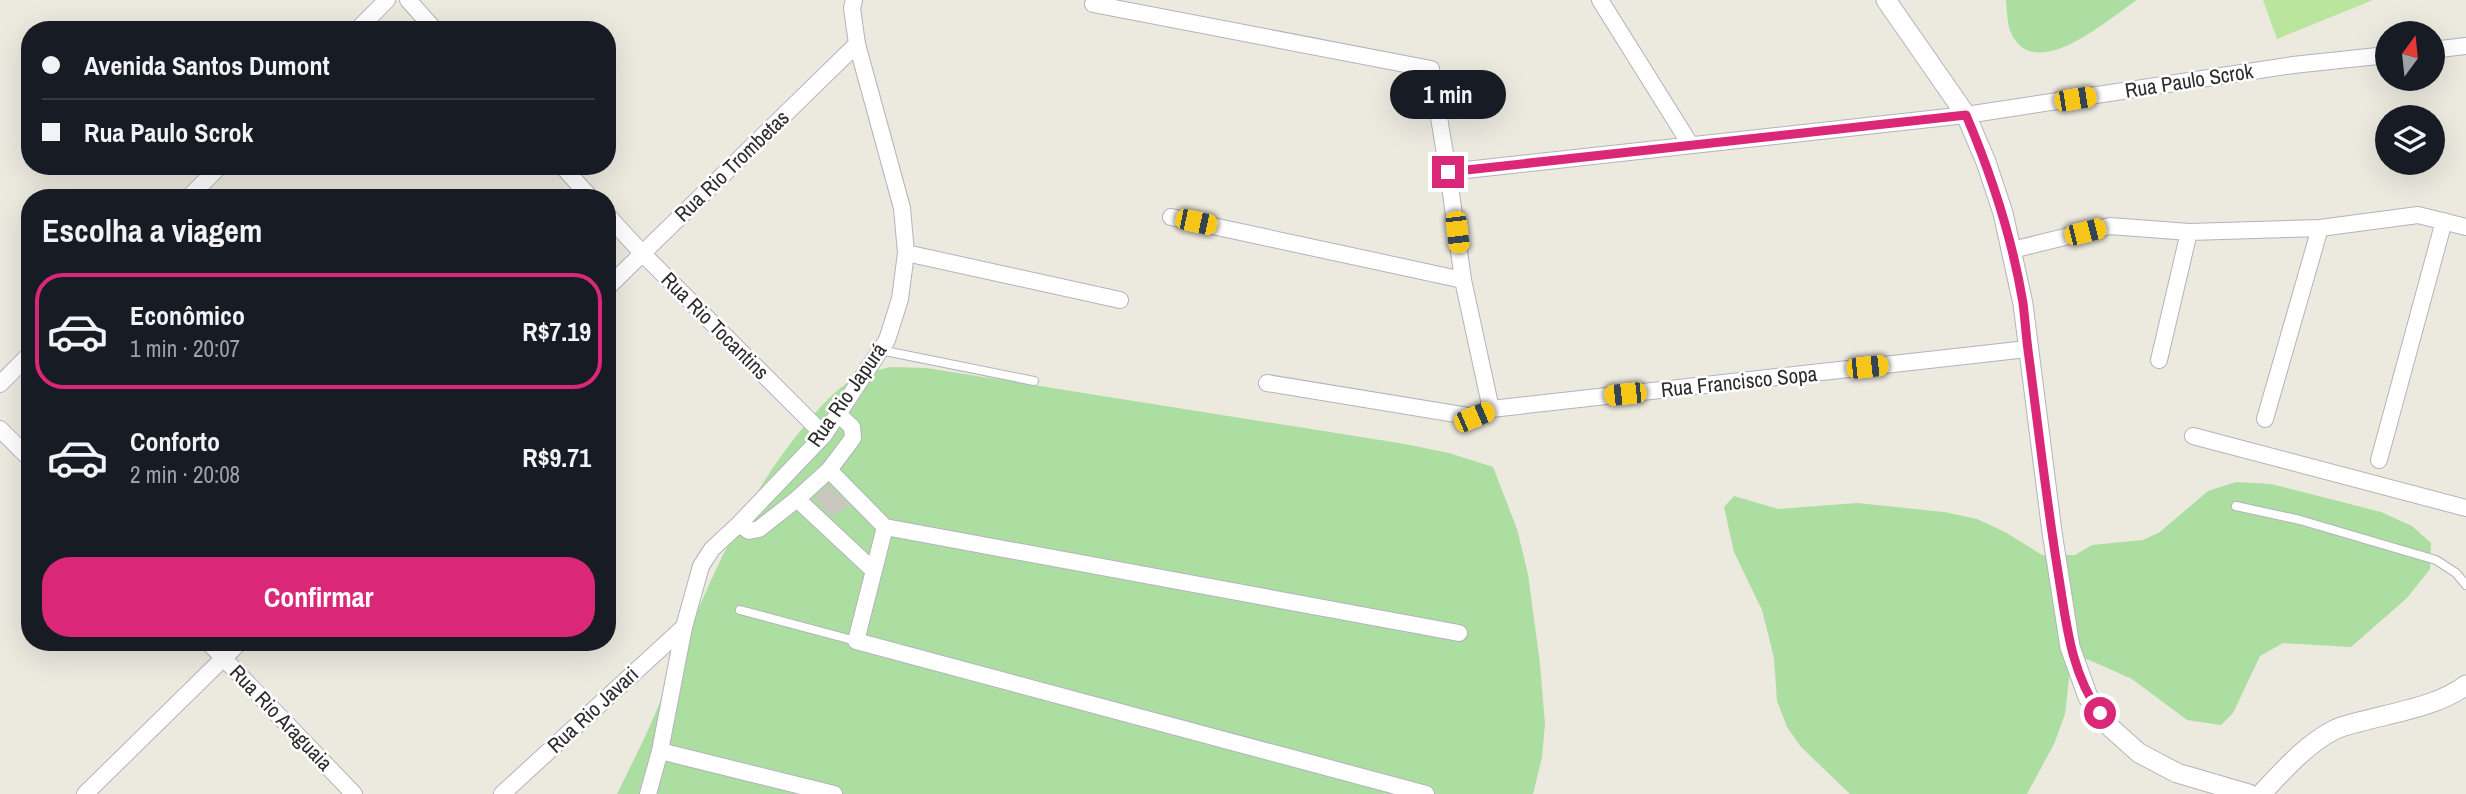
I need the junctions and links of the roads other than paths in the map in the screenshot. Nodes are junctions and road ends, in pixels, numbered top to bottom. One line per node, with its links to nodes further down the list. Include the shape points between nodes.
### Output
1 (387, 0): 7 (street)
2 (408, 0): 8 (street)
3 (854, 0): 9 (street, Rua Rio Japurá)
4 (1600, 0): 14 (street)
5 (1886, 0): 13 (street)
6 (1093, 4): 15 (street, via 1431,69)
7 (366, 21)
8 (427, 21)
9 (857, 44): 27 (street, Rua Rio Japurá, via 902,208); 28 (street, Rua Rio Trombetas)
10 (2466, 46): 11 (street)
11 (2445, 48)
12 (2375, 56): 13 (street, Rua Paulo Scrok)
13 (1966, 115): 14 (street, Rua Paulo Scrok); 26 (street, via 1986,162)
14 (1690, 144): 15 (street, Rua Paulo Scrok)
15 (1448, 172): 30 (street)
16 (210, 175): 18 (street)
17 (570, 175): 19 (street)
18 (197, 189)
19 (583, 189)
20 (1171, 217): 30 (street)
21 (2444, 221): 23 (street, via 2418,215); 24 (street); 46 (street)
22 (616, 225): 28 (street, Rua Rio Tocantins)
23 (2320, 228): 25 (street); 41 (street)
24 (2466, 228)
25 (2189, 232): 26 (street, via 2110,226); 34 (street)
26 (2012, 250): 32 (street)
27 (906, 253): 31 (street); 33 (street, Rua Rio Japurá, via 900,299)
28 (643, 254): 29 (street, Rua Rio Trombetas); 43 (street, Rua Rio Tocantins)
29 (616, 280)
30 (1463, 280): 39 (street)
31 (1120, 300)
32 (2028, 349): 39 (street, Rua Francisco Sopa); 70 (street, via 2070,647 2088,697 2111,729 2139,753 2177,773)
33 (880, 350): 36 (lane); 40 (street, Rua Rio Japurá)
34 (2159, 360)
35 (21, 363): 38 (street)
36 (1034, 381)
37 (1267, 383): 39 (street, Rua Francisco Sopa, via 1474,417)
38 (0, 384)
39 (1491, 409)
40 (838, 414): 43 (street, Rua Rio Japurá); 47 (street, via 852,427 853,438)
41 (2264, 419)
42 (0, 429): 45 (street)
43 (824, 435): 51 (street, Rua Rio Japurá)
44 (2193, 436): 50 (street)
45 (21, 450)
46 (2379, 460)
47 (829, 470): 48 (street); 52 (street)
48 (797, 499): 51 (street, via 759,529 749,531); 53 (street)
49 (2236, 506): 54 (lane, via 2436,560)
50 (2466, 508)
51 (739, 524): 56 (street, Rua Rio Japurá, via 701,566)
52 (885, 527): 53 (street); 57 (street)
53 (874, 571): 58 (street)
54 (2466, 585)
55 (740, 610): 58 (lane)
56 (684, 627): 63 (street, Rua Rio Japurá); 66 (street, Rua Rio Javari)
57 (1459, 633)
58 (856, 641): 69 (street)
59 (217, 651): 61 (street, Rua Rio Araguaia)
60 (231, 651): 61 (street)
61 (224, 658): 64 (street); 65 (street, Rua Rio Araguaia)
62 (2466, 685): 71 (street, via 2422,705 2335,729 2291,762)
63 (660, 751): 67 (street, Rua Rio Japurá); 68 (street)
64 (85, 794)
65 (355, 794)
66 (502, 794)
67 (648, 794)
68 (834, 794)
69 (1426, 794)
70 (2249, 794)
71 (2261, 794)

